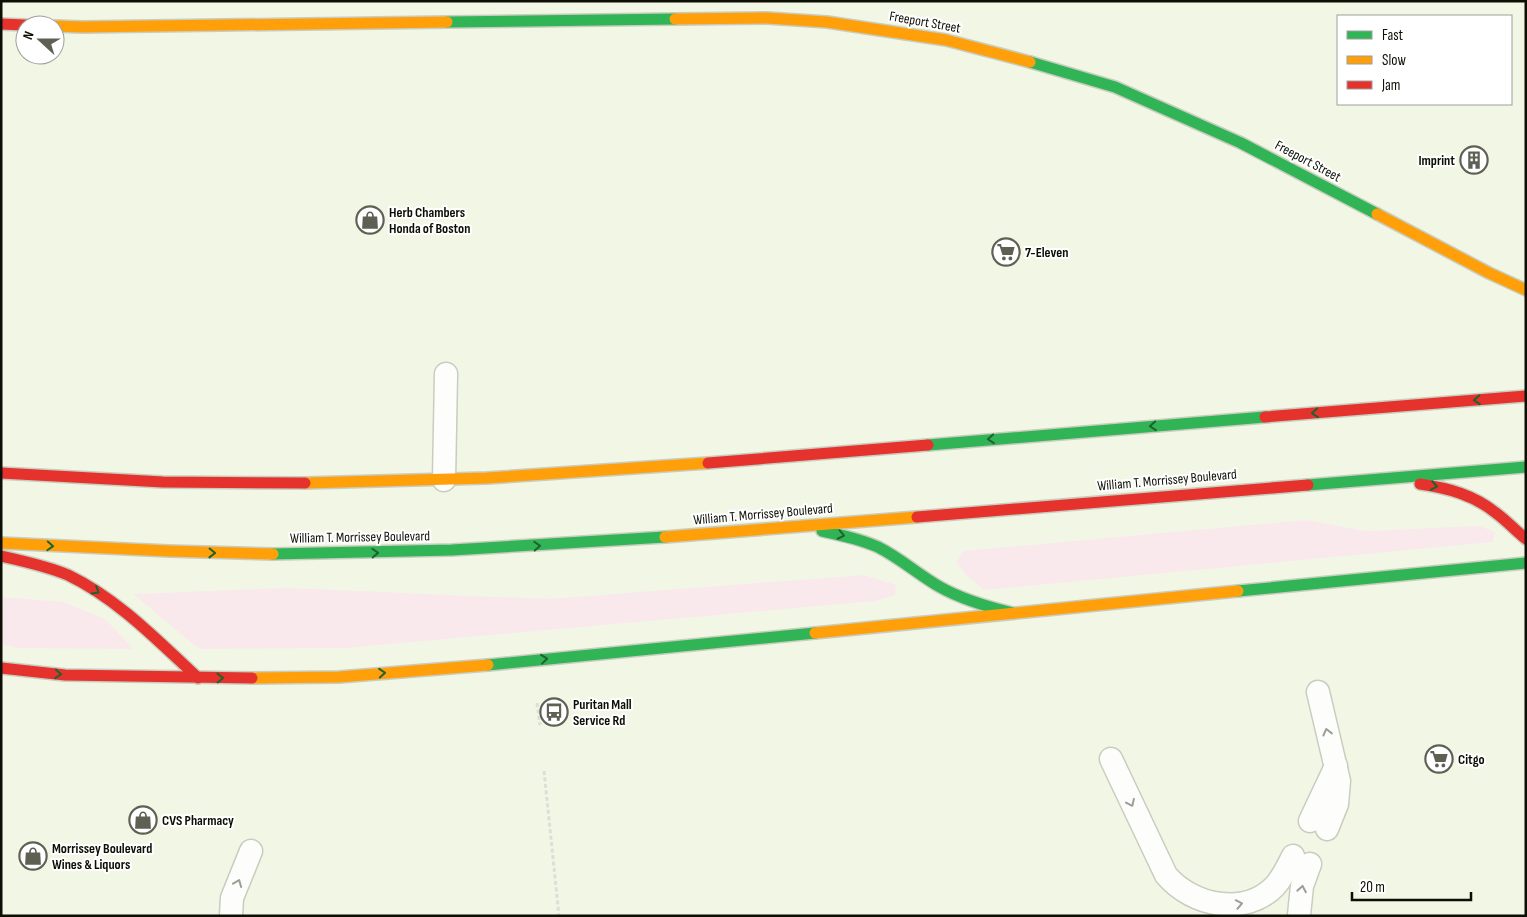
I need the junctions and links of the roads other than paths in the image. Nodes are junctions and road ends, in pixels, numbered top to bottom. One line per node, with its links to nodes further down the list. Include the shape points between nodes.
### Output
1 (1, 24): 2 (main road)
2 (15, 25)
3 (65, 26): 4 (main road, Freeport Street, via 767,18 827,22 946,40 1013,56 1115,87 1241,143)
4 (1526, 290)
5 (446, 374): 9 (lane)
6 (1526, 396): 9 (main road, one-way to 9, via 658,467)
7 (1526, 467): 10 (main road, William T. Morrissey Boulevard)
8 (1, 473): 9 (main road, via 286,483)
9 (444, 480)
10 (1351, 480): 11 (main road, William T. Morrissey Boulevard); 12 (main road, one-way to 12, via 1434,486 1469,495)
11 (776, 527): 13 (main road, William T. Morrissey Boulevard, one-way to 11, via 179,552 344,553 559,545); 16 (main road, one-way to 16, via 851,537 876,546 960,598)
12 (1526, 539)
13 (1, 543)
14 (1, 556): 18 (main road, one-way to 18, via 73,578 95,590 126,613)
15 (1526, 563): 16 (main road)
16 (1013, 613): 18 (main road, one-way to 16, via 339,677 442,669)
17 (4, 670): 18 (main road, one-way to 18)
18 (198, 678)
19 (1318, 692): 21 (lane, one-way to 19, via 1335,810 1339,792)
20 (1111, 759): 23 (lane, via 1166,875 1182,890 1214,904 1239,905 1267,893 1301,860)
21 (1318, 825)
22 (251, 851): 24 (lane, one-way to 22, via 232,898)
23 (1299, 915)
24 (230, 916)

